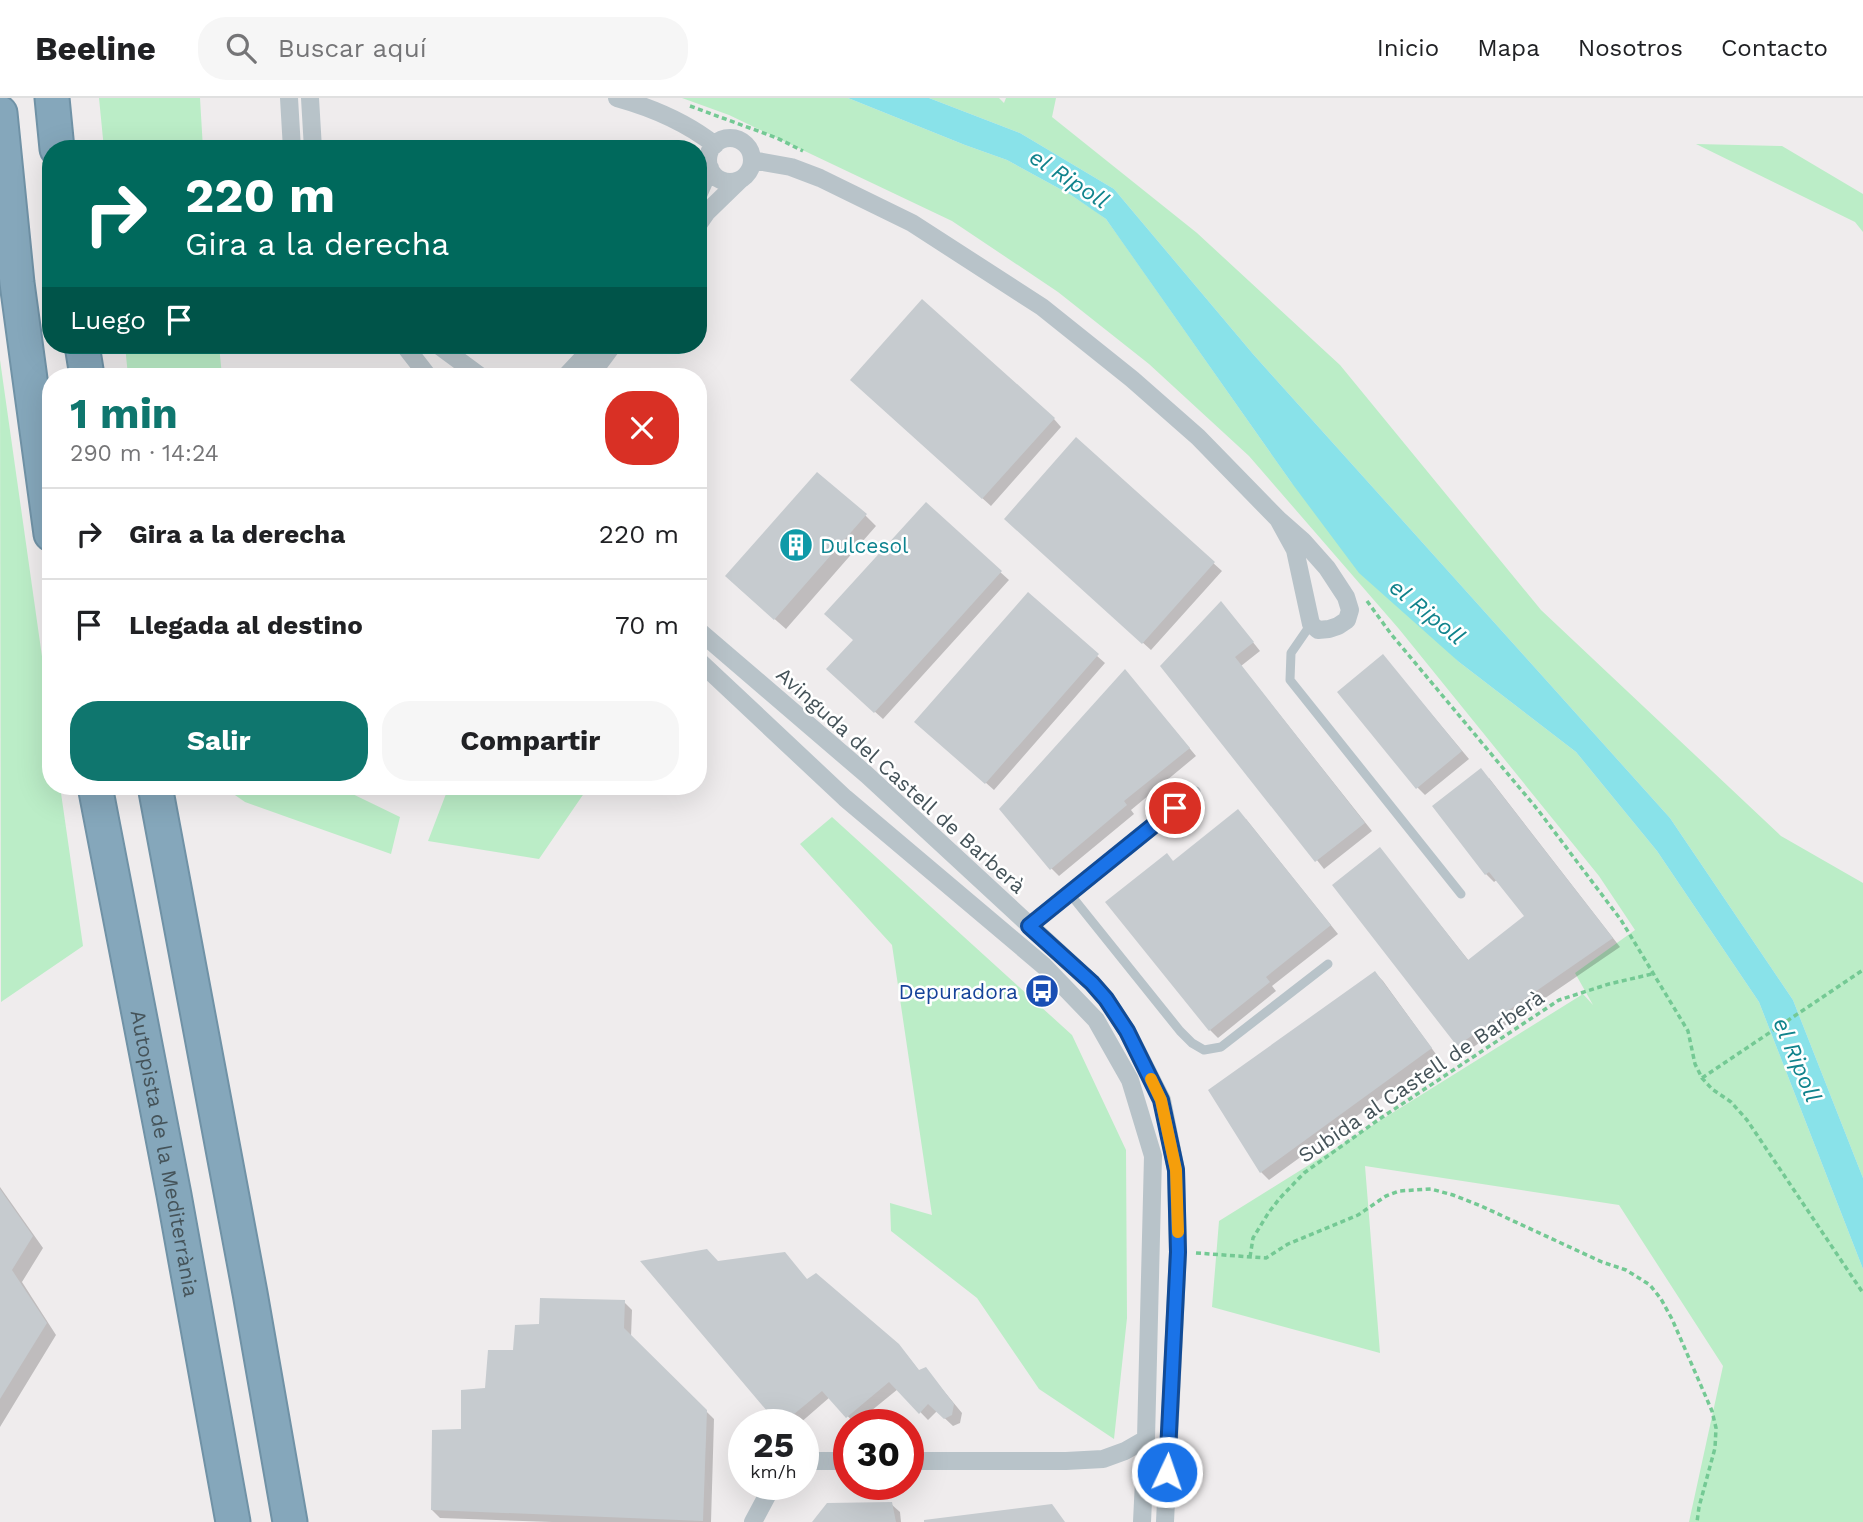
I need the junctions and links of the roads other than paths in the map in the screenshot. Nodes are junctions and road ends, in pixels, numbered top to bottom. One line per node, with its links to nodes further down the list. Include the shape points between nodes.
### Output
1 (52, 98): 6 (highway)
2 (289, 98): 7 (street)
3 (310, 98): 8 (street)
4 (617, 98): 9 (street, via 687,125)
5 (0, 113): 21 (highway)
6 (56, 140)
7 (291, 140)
8 (312, 140)
9 (715, 145): 10 (street, via 735,139 747,147); 11 (street, via 709,156)
10 (752, 160): 13 (street); 22 (street, via 820,178 912,223 1042,307 1198,437)
11 (710, 168): 12 (street); 13 (street, via 726,181)
12 (707, 175)
13 (740, 180): 14 (street)
14 (707, 212)
15 (411, 354): 18 (street)
16 (450, 354): 19 (street)
17 (587, 354): 20 (street)
18 (422, 368)
19 (469, 368)
20 (573, 368)
21 (42, 468)
22 (1278, 519): 23 (street, via 1295,550); 23 (street, via 1327,568 1346,597 1350,610 1346,620 1329,629 1318,630)
23 (1311, 624): 30 (lane, via 1291,653 1290,680)
24 (707, 638): 31 (street, Avinguda del Castell de Barberà, via 867,775)
25 (707, 668): 33 (street, via 845,798 1044,966 1096,1020 1130,1080 1153,1156)
26 (1196, 792): 29 (lane)
27 (98, 795): 36 (highway, Autopista de la Mediterrània)
28 (157, 795): 37 (highway)
29 (1070, 894): 31 (lane); 32 (lane, via 1180,1031 1204,1050 1221,1047)
30 (1461, 894)
31 (1029, 926): 40 (street, Avinguda del Castell de Barberà, via 1106,999 1161,1100 1176,1170 1178,1252)
32 (1328, 964)
33 (1146, 1439): 34 (street, via 1102,1459); 39 (street)
34 (924, 1461)
35 (765, 1500): 38 (street)
36 (233, 1522)
37 (290, 1522)
38 (753, 1522)
39 (1142, 1522)
40 (1165, 1522)

